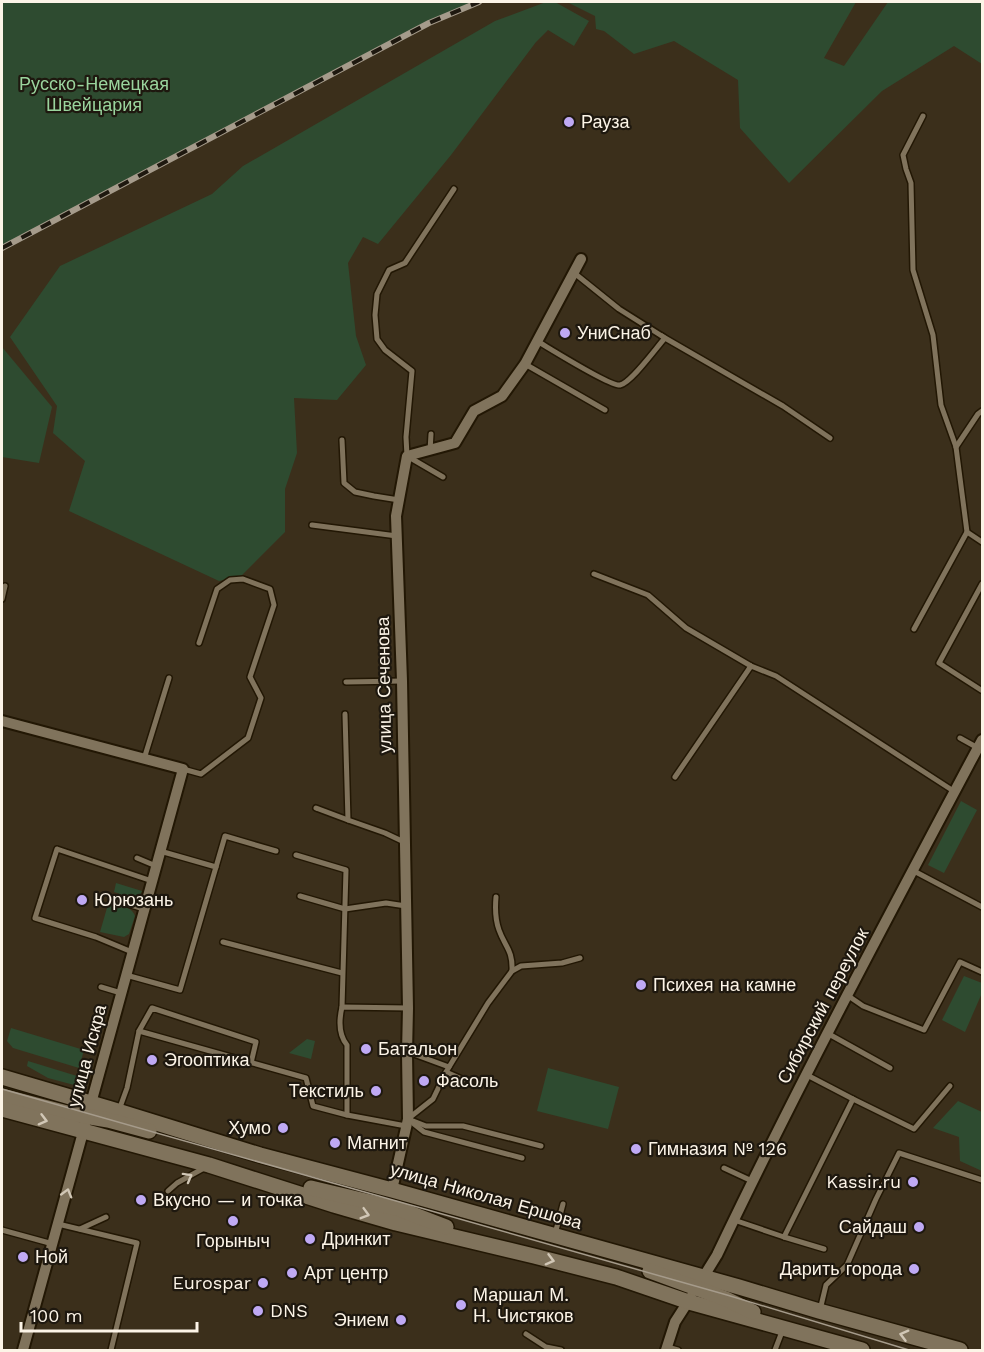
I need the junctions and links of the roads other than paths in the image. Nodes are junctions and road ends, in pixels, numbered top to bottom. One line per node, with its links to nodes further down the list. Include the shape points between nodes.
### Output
1 (923, 116): 13 (lane, via 903,155 911,183 913,270 933,336 941,405)
2 (454, 189): 15 (lane, via 405,263 389,270 377,294 377,339 412,371)
3 (581, 259): 4 (street)
4 (573, 272): 5 (lane, via 619,309); 6 (street)
5 (665, 338): 6 (lane, via 621,385); 11 (lane, via 783,406)
6 (537, 341): 7 (street)
7 (525, 364): 8 (lane); 14 (street, via 502,396 474,411 455,443)
8 (605, 411)
9 (982, 411): 13 (lane)
10 (431, 434): 14 (lane)
11 (830, 438)
12 (342, 440): 17 (lane, via 344,483 355,492)
13 (956, 447): 19 (lane)
14 (430, 451): 15 (street)
15 (407, 456): 16 (lane); 17 (street, улица Сеченова)
16 (443, 477)
17 (399, 500): 20 (street, улица Сеченова)
18 (312, 525): 20 (lane)
19 (967, 532): 21 (lane); 26 (lane)
20 (397, 536): 30 (street, улица Сеченова)
21 (982, 542)
22 (594, 574): 28 (lane, via 648,595 686,628)
23 (982, 584): 32 (lane, via 939,663)
24 (5, 586): 25 (lane)
25 (2, 599)
26 (915, 629)
27 (199, 643): 38 (lane, via 218,589 230,580 243,579 270,590 274,604 250,677 261,698 248,738 201,774)
28 (751, 666): 39 (lane); 40 (lane, via 776,676)
29 (170, 678): 37 (lane)
30 (402, 681): 31 (lane); 43 (street, улица Сеченова)
31 (345, 682)
32 (981, 690)
33 (345, 714): 42 (lane)
34 (2, 721): 37 (street)
35 (960, 738): 36 (lane)
36 (981, 746): 40 (street, Сибирский переулок)
37 (144, 759): 38 (street)
38 (183, 769): 44 (street, улица Искра)
39 (675, 777)
40 (955, 792): 50 (street, Сибирский переулок)
41 (316, 808): 42 (lane)
42 (348, 820): 43 (lane)
43 (404, 842): 55 (street, улица Сеченова)
44 (160, 851): 48 (street, улица Искра); 49 (lane)
45 (276, 851): 49 (lane, via 225,836)
46 (296, 855): 58 (lane, via 346,870)
47 (137, 858): 48 (lane)
48 (156, 866): 51 (street, улица Искра)
49 (216, 867): 65 (lane, via 180,990)
50 (912, 870): 56 (lane); 68 (street, Сибирский переулок)
51 (152, 881): 57 (street, улица Искра); 60 (lane, via 57,849 35,918)
52 (300, 897): 58 (lane)
53 (495, 897): 62 (lane, via 499,931 512,959)
54 (118, 901): 57 (lane)
55 (406, 906): 58 (lane, via 386,903); 70 (street, улица Сеченова)
56 (982, 907)
57 (144, 909): 60 (street, улица Искра)
58 (345, 909): 64 (lane)
59 (223, 942): 64 (lane)
60 (132, 952): 65 (street, улица Искра)
61 (580, 958): 62 (lane, via 521,966)
62 (512, 971): 76 (lane)
63 (982, 972): 68 (lane, via 960,962 924,1030)
64 (342, 974): 69 (lane)
65 (126, 975): 67 (street, улица Искра)
66 (101, 987): 67 (lane)
67 (121, 993): 86 (street, улица Искра)
68 (847, 995): 72 (street, Сибирский переулок)
69 (342, 1007): 70 (lane); 85 (lane, via 339,1018 341,1038 347,1044)
70 (408, 1008): 73 (street, улица Сеченова)
71 (139, 1031): 74 (lane); 74 (lane, via 152,1008 256,1042); 84 (lane)
72 (827, 1033): 75 (lane); 77 (street, Сибирский переулок)
73 (407, 1053): 76 (lane); 87 (street, улица Сеченова)
74 (251, 1063): 85 (lane, via 306,1078 313,1106)
75 (890, 1068)
76 (448, 1069): 79 (lane); 87 (lane, via 433,1099)
77 (806, 1074): 82 (lane); 94 (street, Сибирский переулок)
78 (2, 1078): 86 (main road)
79 (464, 1080)
80 (950, 1086): 82 (lane, via 914,1129)
81 (2, 1096): 86 (main road)
82 (853, 1100): 104 (lane)
83 (2, 1109): 86 (main road, улица Николая Ершова, one-way to 86)
84 (118, 1111): 86 (main road, улица Николая Ершова); 89 (main road, улица Николая Ершова)
85 (347, 1115): 87 (lane)
86 (87, 1117): 89 (main road); 91 (main road, улица Николая Ершова); 100 (street, улица Искра, one-way to 86)
87 (407, 1122): 88 (lane, via 463,1126); 90 (lane, via 424,1132); 95 (street, улица Сеченова)
88 (541, 1146)
89 (260, 1155): 95 (main road, улица Николая Ершова); 103 (main road, via 400,1203)
90 (522, 1158)
91 (209, 1165): 96 (lane, one-way to 91); 108 (main road, улица Николая Ершова, one-way to 108, via 399,1209 493,1246 616,1277)
92 (724, 1168): 94 (lane)
93 (982, 1180): 109 (lane, via 899,1153 847,1265 826,1286)
94 (753, 1181): 99 (street, Сибирский переулок)
95 (392, 1190): 103 (main road, улица Николая Ершова)
96 (168, 1191)
97 (563, 1204): 103 (lane)
98 (106, 1217): 101 (lane)
99 (734, 1220): 104 (lane); 108 (street, Сибирский переулок)
100 (58, 1224): 101 (lane); 106 (street, улица Искра)
101 (80, 1229): 114 (lane, via 137,1243)
102 (3, 1230): 105 (lane); 106 (lane)
103 (552, 1235): 108 (main road)
104 (784, 1237): 107 (lane)
105 (2, 1240)
106 (53, 1244): 113 (street, улица Искра)
107 (824, 1249)
108 (696, 1289): 109 (main road); 110 (main road); 112 (street, Сибирский переулок, via 675,1322)
109 (819, 1311): 118 (main road, one-way to 109)
110 (783, 1327): 116 (lane); 117 (main road)
111 (526, 1334): 115 (lane, via 546,1347)
112 (670, 1349)
113 (23, 1350)
114 (111, 1350)
115 (561, 1350)
116 (775, 1350)
117 (862, 1350)
118 (960, 1350)

